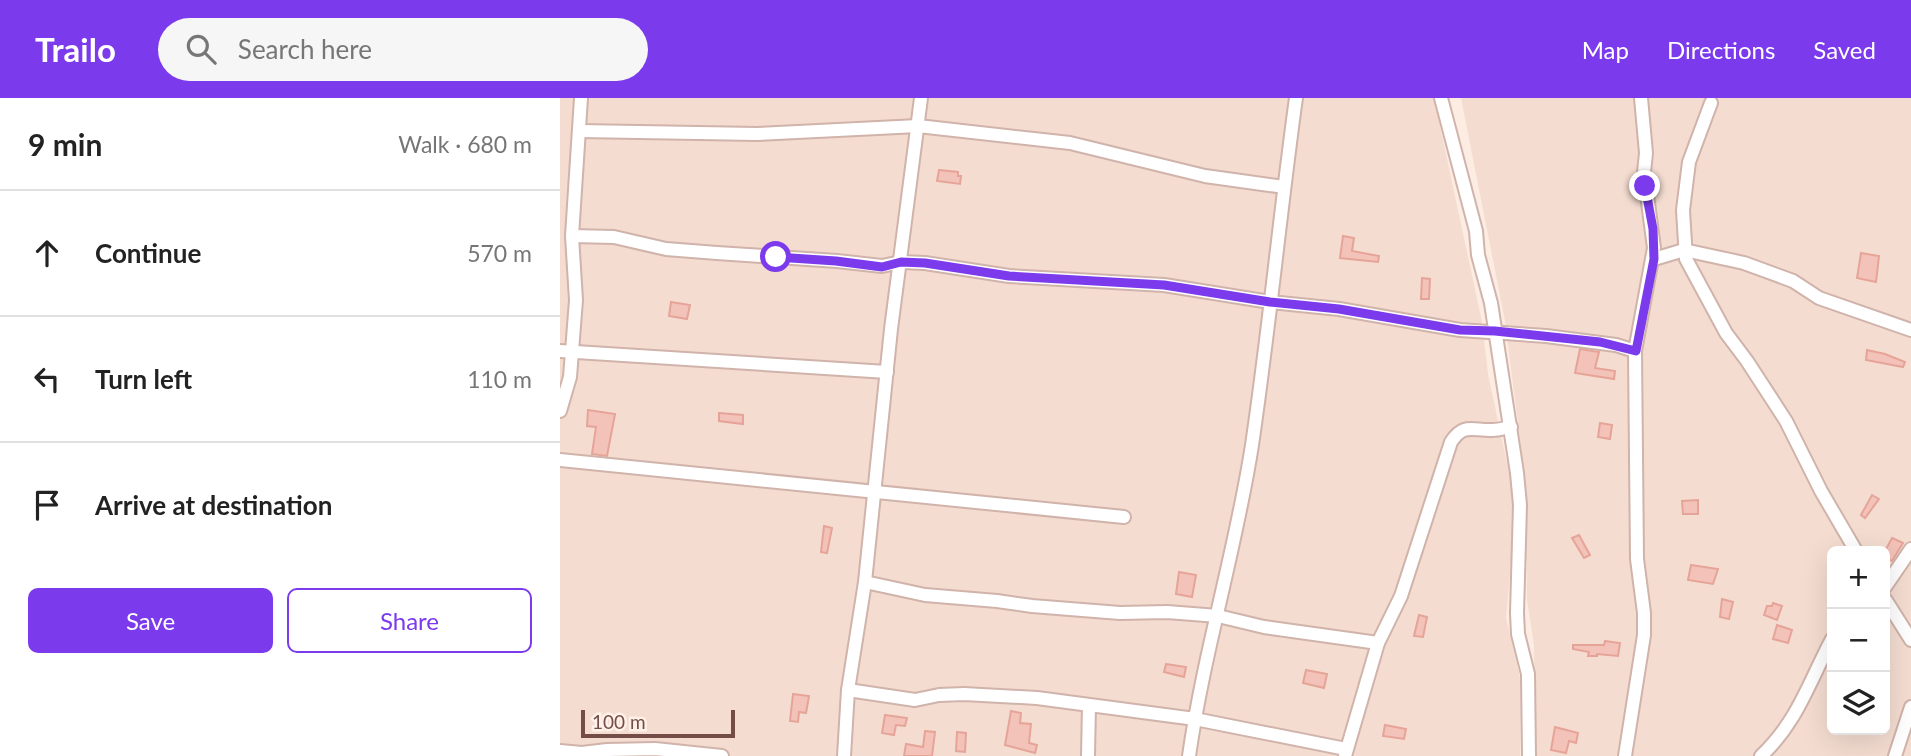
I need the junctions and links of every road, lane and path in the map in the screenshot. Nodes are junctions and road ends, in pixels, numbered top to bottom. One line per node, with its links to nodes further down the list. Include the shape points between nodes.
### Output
1 (581, 98): 10 (street)
2 (921, 98): 9 (street)
3 (1296, 98): 11 (street)
4 (1441, 98): 18 (street, via 1474,222)
5 (1641, 98): 8 (street)
6 (1652, 98): 8 (street)
7 (1711, 103): 13 (street, via 1684,189)
8 (1645, 124): 14 (street, via 1644,172)
9 (918, 126): 10 (street, via 757,134); 11 (street, via 1070,143 1205,176); 15 (street)
10 (579, 131): 12 (street)
11 (1284, 187): 16 (street)
12 (572, 236): 15 (street, via 614,237 666,249 882,267); 19 (street, via 576,300)
13 (1684, 250): 14 (street); 17 (street, via 1793,281 1819,298); 27 (street, via 1726,333 1786,421)
14 (1654, 259): 20 (street)
15 (901, 262): 16 (street, via 1009,276 1164,285); 21 (street)
16 (1270, 302): 18 (street); 32 (street, via 1252,447)
17 (1911, 330)
18 (1495, 331): 20 (street); 23 (street)
19 (566, 351): 21 (street); 22 (street, via 569,377)
20 (1636, 351): 47 (street, via 1637,559 1644,635)
21 (887, 372): 25 (street)
22 (560, 411)
23 (1511, 427): 34 (street, via 1464,429 1451,442 1401,596); 46 (street, via 1520,505 1517,613 1529,684)
24 (560, 460): 25 (street)
25 (876, 490): 26 (street); 30 (street)
26 (1124, 517)
27 (1853, 546)
28 (1911, 549): 29 (street)
29 (1890, 580)
30 (865, 582): 32 (street, via 925,596 1120,613); 36 (street)
31 (1890, 607): 33 (street)
32 (1218, 616): 34 (street); 39 (street)
33 (1911, 640)
34 (1378, 643): 41 (street)
35 (1827, 650): 48 (street, via 1798,711)
36 (848, 690): 37 (street, via 906,700 964,694); 43 (street)
37 (1089, 705): 39 (street); 44 (street)
38 (1911, 707): 49 (street)
39 (1195, 719): 41 (street); 45 (street)
40 (560, 751): 42 (street, via 655,749)
41 (1346, 752)
42 (722, 756)
43 (844, 756)
44 (1088, 756)
45 (1189, 756)
46 (1529, 756)
47 (1625, 756)
48 (1761, 756)
49 (1895, 756)

